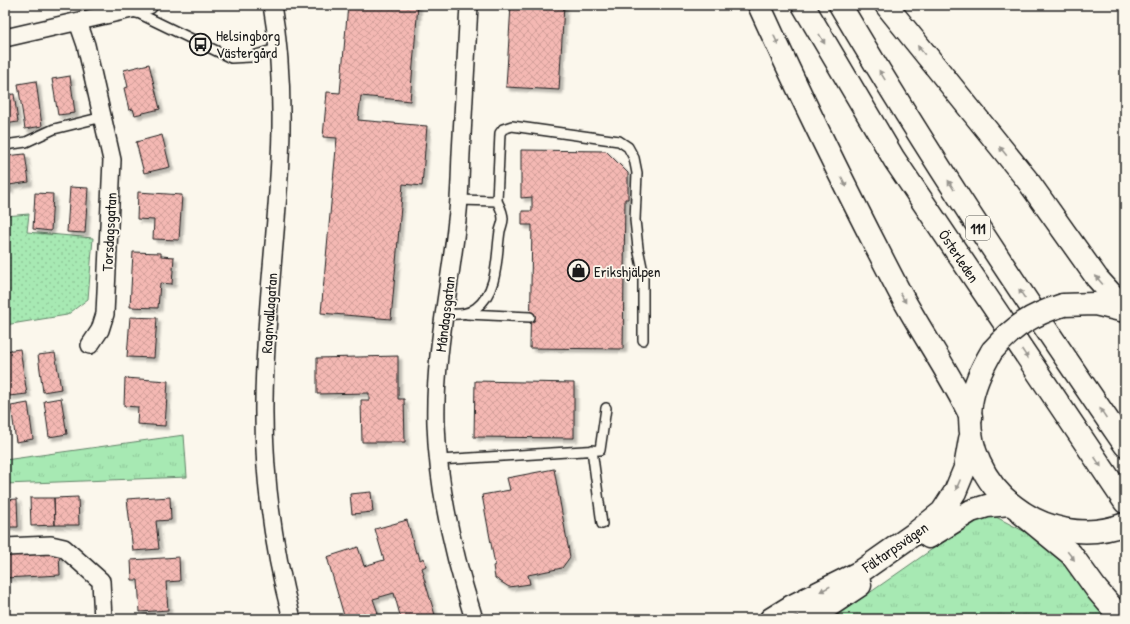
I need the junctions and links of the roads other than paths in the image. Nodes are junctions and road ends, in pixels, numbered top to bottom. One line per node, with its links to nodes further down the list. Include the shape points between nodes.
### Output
1 (149, 5): 8 (street)
2 (272, 5): 11 (street, Ragnvallagatan)
3 (469, 5): 14 (street, Måndagsgatan)
4 (759, 5): 23 (main road, one-way to 23, via 826,148 900,292 959,392)
5 (803, 5): 27 (main road, Österleden / 111, one-way to 27, via 894,159)
6 (840, 5): 24 (main road, Österleden / 111, one-way to 6, via 1010,277)
7 (886, 5): 16 (main road, one-way to 7, via 1097,278 1028,181)
8 (127, 10): 9 (street); 11 (lane, via 231,58 250,57)
9 (78, 22): 10 (street); 12 (street, Torsdagsgatan, via 86,45)
10 (5, 38)
11 (279, 48): 33 (street, Ragnvallagatan, via 282,126 264,402 266,468 273,529 280,572)
12 (102, 117): 13 (lane, via 54,129 26,142); 21 (street, Torsdagsgatan, via 112,160 105,314 100,330)
13 (5, 145)
14 (458, 200): 15 (lane); 17 (street, Måndagsgatan)
15 (497, 202): 18 (lane, via 502,210 503,220 494,274 489,292 482,304); 20 (lane, via 500,133 503,129 512,126 619,141 628,147 634,158 637,173 635,220 643,272)
16 (1125, 310): 23 (main road, bridge, via 1095,304 1063,305 1023,321 992,351 982,368 971,405)
17 (444, 314): 18 (lane); 26 (street, Måndagsgatan, via 436,423)
18 (466, 314): 19 (lane)
19 (530, 317)
20 (643, 340)
21 (90, 345)
22 (606, 408): 25 (lane, via 600,450)
23 (971, 425): 28 (main road, via 978,460 991,484); 35 (main road, Fältarpsvägen, one-way to 35, via 965,468 955,492 942,512 860,572)
24 (1125, 446)
25 (592, 450): 26 (lane); 29 (lane)
26 (439, 460): 34 (street, Måndagsgatan, via 455,550)
27 (1125, 502)
28 (1015, 508): 30 (main road, via 1050,527 1083,532); 36 (main road, Fältarpsvägen, via 987,506 971,511); 37 (main road, one-way to 37, via 1071,554)
29 (602, 524)
30 (1120, 526)
31 (5, 547): 32 (street, via 64,548 101,581)
32 (103, 619)
33 (292, 619)
34 (474, 619)
35 (771, 619)
36 (809, 619)
37 (1122, 619)

